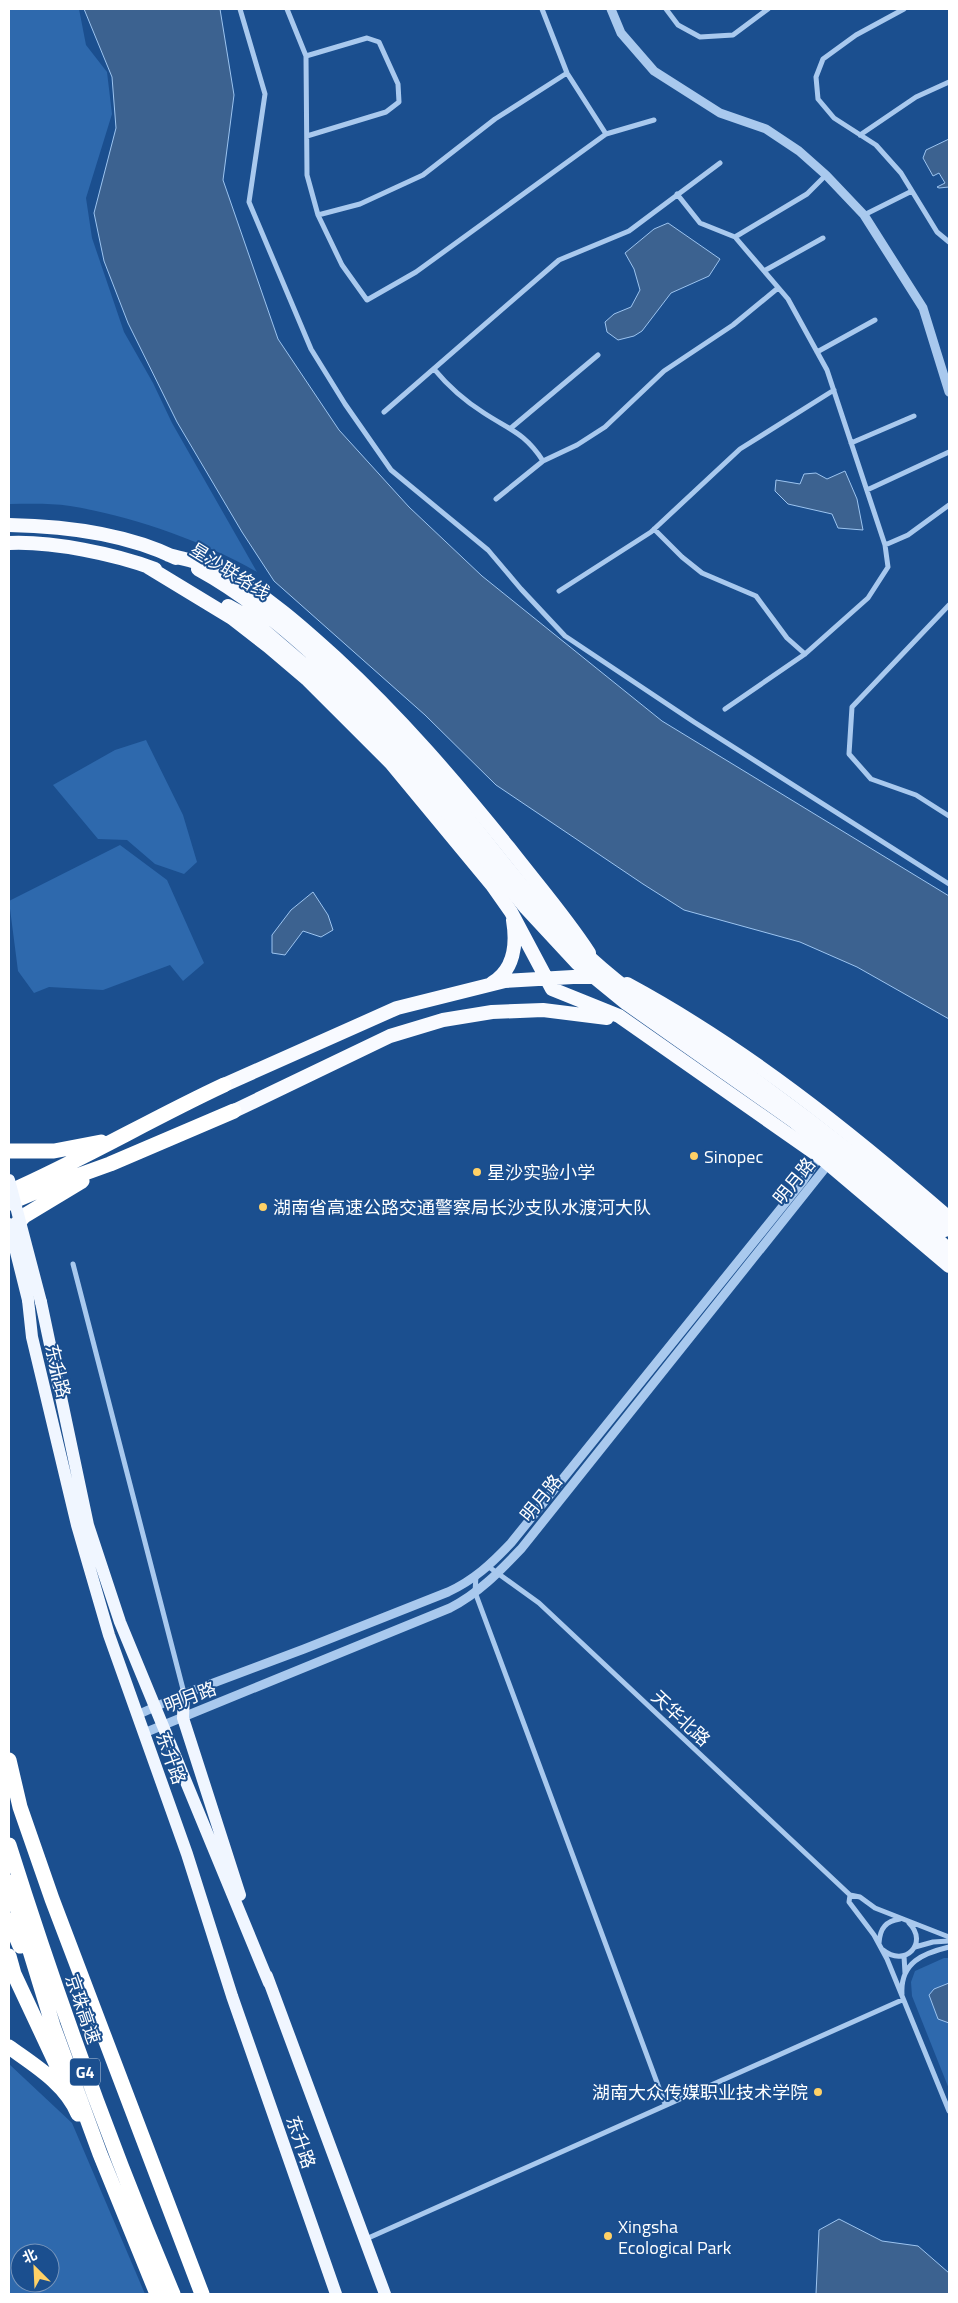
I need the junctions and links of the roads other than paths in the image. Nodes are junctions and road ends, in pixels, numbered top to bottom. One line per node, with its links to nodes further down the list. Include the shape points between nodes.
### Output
1 (240, 9): 57 (street, via 264,94 249,202 311,349 392,470 488,550 565,636)
2 (287, 9): 8 (street)
3 (542, 9): 9 (street)
4 (610, 9): 16 (street, via 621,33 654,71 720,112 766,129 799,151)
5 (666, 9): 6 (street, via 678,25 700,37 733,35)
6 (768, 9)
7 (904, 9): 13 (street, via 856,35 823,59 816,77 818,99 834,118)
8 (306, 56): 14 (street); 14 (street, via 367,38 379,42 398,84 399,102 386,112)
9 (567, 73): 12 (street); 19 (street, via 495,119 423,174 360,204)
10 (949, 82): 13 (street, via 916,98)
11 (654, 120): 12 (street)
12 (606, 134): 19 (street, via 416,272 367,300 342,265)
13 (860, 135): 17 (street, via 876,145)
14 (307, 136): 19 (street, via 307,175)
15 (720, 163): 18 (street)
16 (826, 175): 20 (street); 21 (street, via 807,194)
17 (912, 191): 20 (street); 23 (street, via 937,232)
18 (677, 194): 21 (street, via 700,223); 29 (street, via 630,231 560,260)
19 (318, 215)
20 (864, 215): 31 (street, via 923,308)
21 (735, 237): 24 (street)
22 (823, 238): 24 (street)
23 (949, 242)
24 (764, 271): 25 (street)
25 (778, 288): 27 (street, via 788,299); 37 (street, via 732,325 664,371 605,427)
26 (876, 320): 27 (street)
27 (817, 352): 30 (street)
28 (598, 354): 34 (street)
29 (434, 369): 32 (street); 34 (street, via 445,383 483,412)
30 (834, 390): 35 (street); 44 (street, via 740,449)
31 (949, 392)
32 (384, 412)
33 (914, 416): 35 (street)
34 (511, 428): 37 (street, via 532,444)
35 (851, 443): 38 (street)
36 (949, 452): 38 (street)
37 (543, 461): 39 (street)
38 (867, 490): 47 (street)
39 (496, 499)
40 (949, 504): 47 (street, via 908,536)
41 (9, 520): 43 (main road)
42 (9, 525): 43 (highway, 星沙联络线)
43 (40, 526): 49 (highway, 星沙联络线, via 99,534)
44 (654, 529): 51 (street); 53 (street, via 702,573 756,596 787,638)
45 (9, 544): 46 (highway)
46 (32, 545): 48 (main road); 50 (highway, via 107,555)
47 (885, 546): 53 (street, via 888,567 868,598)
48 (9, 551)
49 (169, 555): 54 (highway, 星沙联络线, via 200,570 256,608 319,659); 59 (highway, via 224,572 266,598 378,697 475,806 573,929)
50 (148, 567): 54 (highway, via 182,580 248,617); 58 (highway, via 232,618 308,680 391,763)
51 (559, 591)
52 (949, 605): 56 (street, via 852,707 849,754 871,779 916,795)
53 (805, 654): 55 (street)
54 (344, 691): 75 (highway, bridge, via 526,908 577,963 626,1003)
55 (725, 709)
56 (949, 816)
57 (949, 884)
58 (512, 912): 60 (highway); 61 (highway, via 512,960 500,979)
59 (604, 977): 60 (highway); 65 (highway, via 624,982 724,1042)
60 (545, 978): 61 (highway); 62 (highway, via 552,988 619,1016)
61 (490, 984): 63 (highway, via 389,1011)
62 (644, 1034): 64 (highway, via 604,1016 543,1010 492,1012 443,1020 390,1036); 68 (highway)
63 (224, 1085): 66 (highway, via 173,1108)
64 (234, 1111): 69 (highway)
65 (845, 1132): 68 (street, 明月路); 75 (highway)
66 (118, 1139): 67 (highway, via 54,1151); 71 (highway)
67 (9, 1151)
68 (824, 1160): 77 (highway); 79 (street, 明月路, via 803,1180); 80 (street, 明月路, via 521,1549)
69 (110, 1164): 72 (highway); 74 (highway, via 24,1216)
70 (9, 1180): 78 (main road, 东升路, bridge)
71 (9, 1192)
72 (9, 1203)
73 (9, 1224): 78 (main road, 东升路, bridge)
74 (9, 1234)
75 (946, 1235)
76 (73, 1264): 83 (street)
77 (949, 1266)
78 (34, 1301): 84 (main road, 东升路, via 88,1525 120,1622); 85 (main road, 东升路, via 32,1337 77,1525 109,1635)
79 (489, 1567): 80 (street, 天华北路); 81 (street, 明月路)
80 (498, 1573): 82 (street, 明月路); 94 (street, 天华北路, via 539,1603)
81 (476, 1576): 82 (street); 83 (street, 明月路, via 468,1583)
82 (475, 1592): 86 (street, 明月路, via 450,1608); 110 (street)
83 (184, 1694): 84 (street, 明月路); 86 (main road, 东升路)
84 (155, 1708): 85 (street, 明月路); 87 (main road, 东升路)
85 (137, 1715): 88 (main road, 东升路)
86 (183, 1718): 87 (street, 明月路); 105 (main road, 东升路)
87 (162, 1725): 88 (street, 明月路); 105 (main road, 东升路)
88 (144, 1733): 116 (main road, 东升路)
89 (9, 1760): 91 (highway)
90 (9, 1778): 91 (highway)
91 (20, 1806): 115 (highway)
92 (9, 1845): 114 (highway, 京珠高速 / G4, via 66,2022)
93 (9, 1882): 107 (highway, 京珠高速 / G4)
94 (850, 1895): 96 (street); 98 (street, via 849,1902)
95 (9, 1920): 107 (highway)
96 (904, 1920): 97 (street); 98 (street, via 885,1925); 99 (street, via 916,1935)
97 (949, 1939): 99 (street)
98 (878, 1943): 101 (street)
99 (915, 1947): 103 (street)
100 (949, 1947): 104 (street, via 923,1954)
101 (882, 1949): 103 (street, via 892,1956); 106 (street)
102 (9, 1956): 109 (highway, via 14,1974)
103 (904, 1956): 104 (street)
104 (905, 1973): 106 (street, via 901,1984)
105 (269, 1983): 112 (main road, 东升路)
106 (902, 2000): 110 (street); 111 (street)
107 (53, 2026): 113 (highway, 京珠高速 / G4)
108 (9, 2046): 109 (highway, via 39,2068)
109 (74, 2104): 113 (highway)
110 (665, 2104): 112 (street)
111 (949, 2111)
112 (364, 2240): 117 (main road, 东升路)
113 (155, 2294)
114 (173, 2294)
115 (202, 2294)
116 (336, 2294)
117 (386, 2294)

